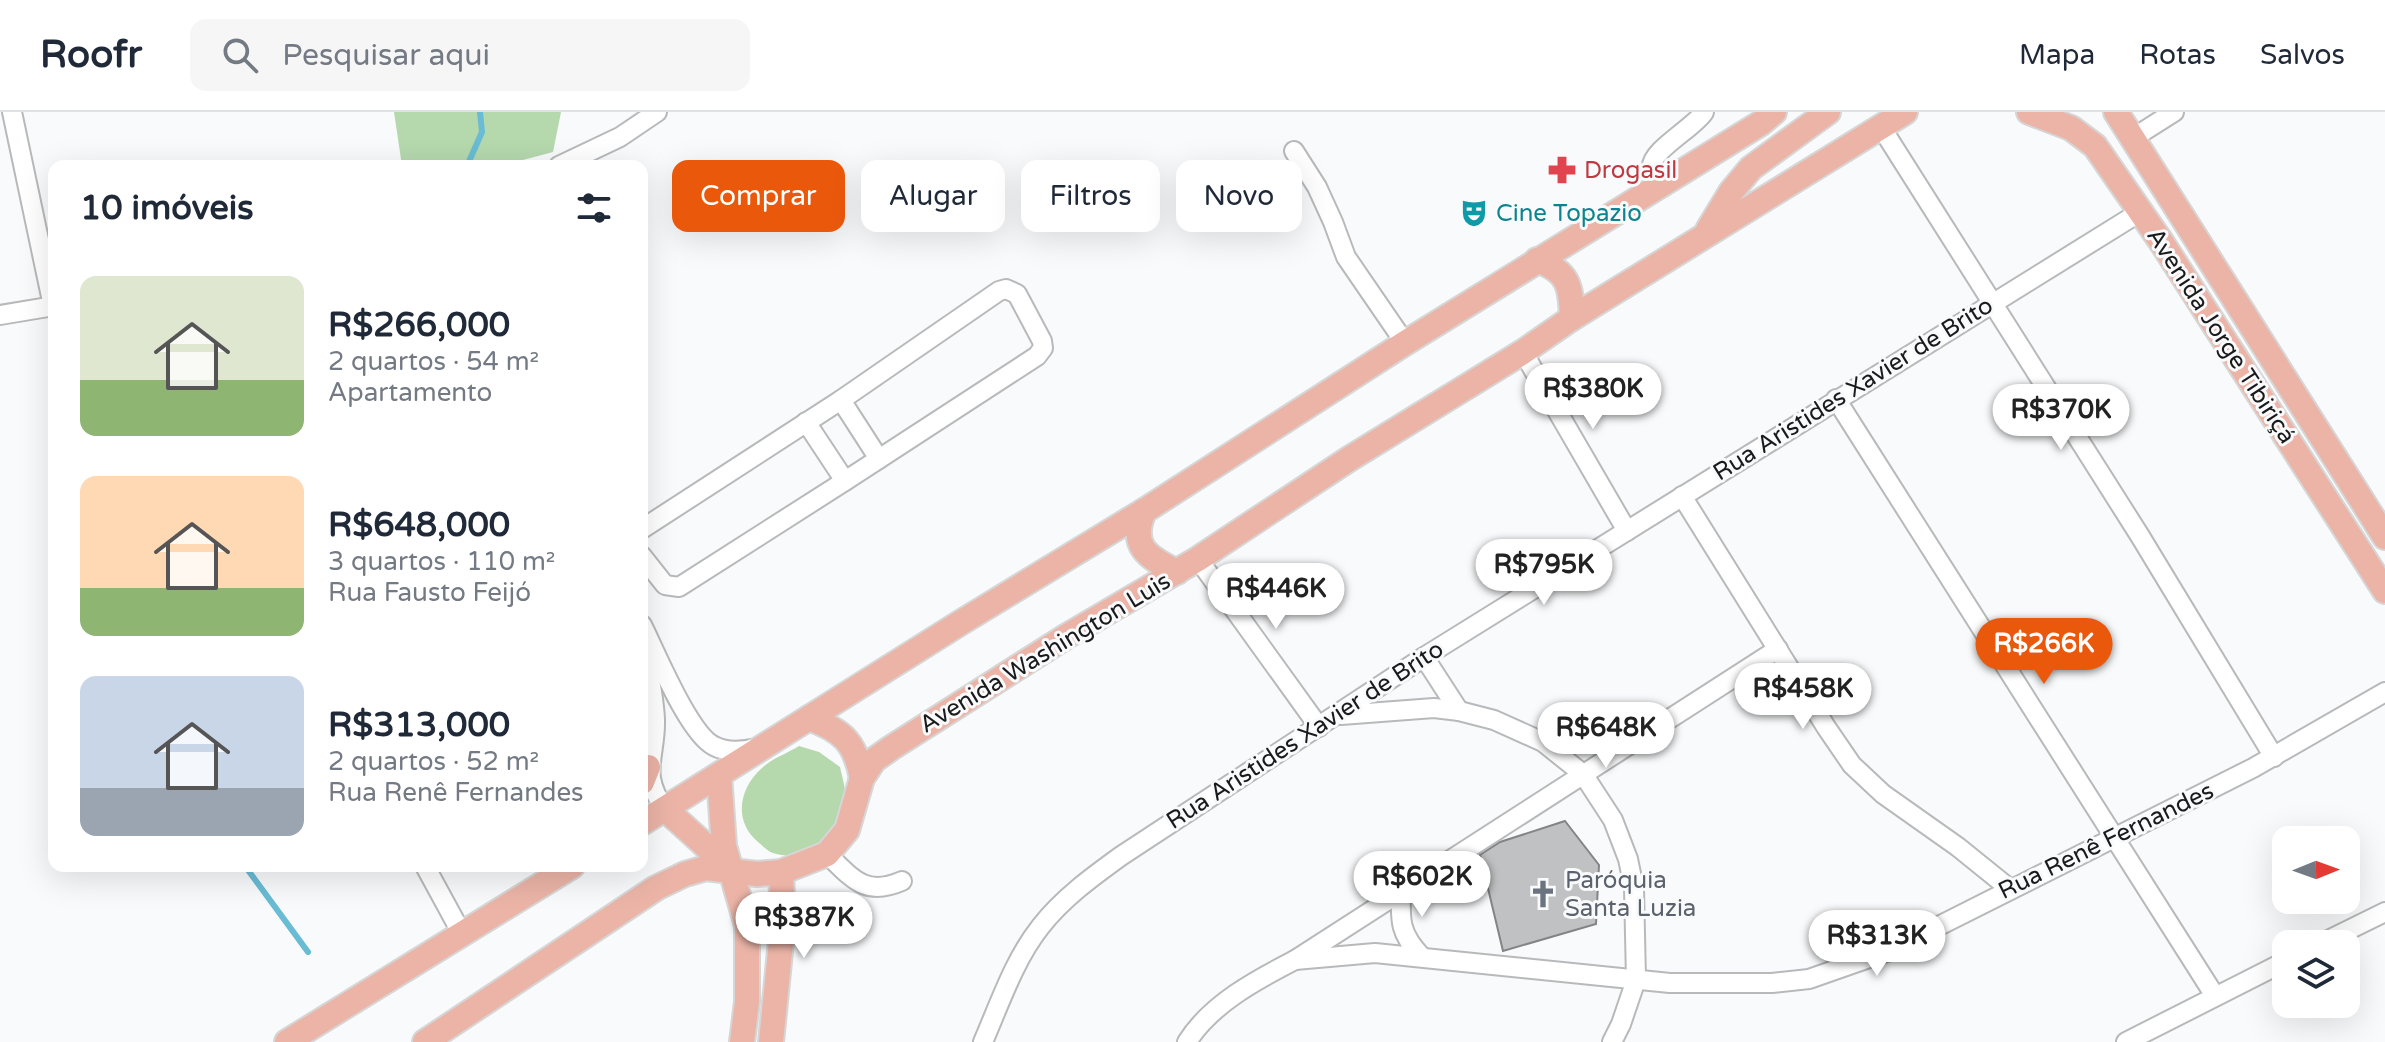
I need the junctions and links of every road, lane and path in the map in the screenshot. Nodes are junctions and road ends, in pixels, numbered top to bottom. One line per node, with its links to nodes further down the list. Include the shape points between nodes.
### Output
1 (12, 112): 18 (street)
2 (657, 112): 13 (street)
3 (1704, 112): 14 (street, via 1656,155 1652,168)
4 (1828, 112): 16 (main road, Avenida Washington Luis, via 1751,168)
5 (1905, 112): 10 (main road)
6 (2029, 112): 15 (main road, Avenida Jorge Tibiriçá, via 2071,128 2095,146)
7 (2116, 112): 11 (main road, Avenida Jorge Tibiriçá)
8 (2174, 112): 11 (street)
9 (1766, 116): 14 (main road)
10 (1881, 127): 16 (main road); 19 (street)
11 (2133, 138): 36 (main road, Avenida Jorge Tibiriçá)
12 (1294, 151): 25 (street, via 1323,199 1346,257)
13 (575, 160)
14 (1658, 186): 17 (main road)
15 (2140, 212): 19 (street, Rua Aristides Xavier de Brito); 40 (main road, Avenida Jorge Tibiriçá)
16 (1704, 235): 23 (main road, Avenida Washington Luis)
17 (1537, 260): 23 (main road, via 1554,266 1567,281); 25 (main road)
18 (48, 278)
19 (1991, 304): 27 (street, Rua Aristides Xavier de Brito); 50 (street)
20 (48, 307): 21 (street)
21 (21, 313): 22 (street); 24 (street)
22 (0, 315)
23 (1572, 318): 26 (main road, Avenida Washington Luis)
24 (0, 322)
25 (1405, 343): 33 (main road)
26 (1523, 352): 35 (street); 37 (main road, Avenida Washington Luis)
27 (1836, 399): 32 (street, Rua Aristides Xavier de Brito); 58 (street)
28 (841, 400): 29 (street); 30 (street); 30 (street, via 999,291 1017,294 1042,341 1037,356)
29 (806, 422): 31 (street); 34 (street)
30 (879, 459): 31 (street)
31 (845, 481): 38 (street, via 679,587 665,585)
32 (1682, 496): 35 (street, Rua Aristides Xavier de Brito); 42 (street)
33 (1144, 511): 39 (main road, via 1139,542 1154,560); 47 (main road)
34 (648, 525)
35 (1627, 531): 43 (street, Rua Aristides Xavier de Brito)
36 (2385, 537)
37 (1198, 559): 39 (main road, Avenida Washington Luis); 48 (street)
38 (648, 564)
39 (1177, 572): 54 (main road, Avenida Washington Luis, via 891,748)
40 (2385, 591)
41 (648, 637): 49 (street, via 705,740 733,750)
42 (1778, 649): 52 (street); 65 (street, via 1852,765)
43 (1424, 657): 46 (street); 48 (street, Rua Aristides Xavier de Brito)
44 (648, 676): 51 (street, via 655,722)
45 (2385, 692): 50 (street, Rua Renê Fernandes)
46 (1459, 711): 48 (street, via 1419,708); 52 (street, via 1543,742)
47 (809, 718): 49 (main road); 54 (main road, via 844,735)
48 (1327, 721): 79 (street, Rua Aristides Xavier de Brito, via 1076,890 1021,956)
49 (764, 746): 53 (main road)
50 (2274, 757): 58 (street, Rua Renê Fernandes)
51 (648, 758)
52 (1583, 774): 66 (street); 73 (street, via 1613,820 1628,859 1634,888)
53 (719, 775): 56 (main road); 60 (main road, via 724,846)
54 (862, 778): 59 (main road, Avenida Washington Luis, via 847,830)
55 (648, 780): 56 (street)
56 (665, 809): 57 (main road); 60 (main road)
57 (648, 819)
58 (2115, 836): 65 (street, Rua Renê Fernandes); 74 (street)
59 (827, 854): 63 (main road); 64 (street, via 864,886)
60 (732, 870): 63 (main road); 76 (main road, via 706,868 656,888); 77 (main road, via 747,926)
61 (428, 872): 69 (street)
62 (562, 872): 69 (main road)
63 (781, 872): 78 (main road, via 783,921)
64 (902, 881)
65 (2010, 889): 73 (street, Rua Renê Fernandes, via 1889,951 1809,979 1728,984)
66 (1401, 892): 70 (street, via 1404,934); 71 (street)
67 (2385, 912): 68 (street)
68 (2348, 930)
69 (462, 934): 75 (main road)
70 (1421, 956): 71 (street, Rua Renê Fernandes, via 1375,953); 73 (street, Rua Renê Fernandes)
71 (1295, 960): 80 (street, via 1220,1006)
72 (2272, 968): 74 (street)
73 (1636, 980): 81 (street)
74 (2215, 996): 82 (street)
75 (287, 1042)
76 (425, 1042)
77 (742, 1042)
78 (771, 1042)
79 (983, 1042)
80 (1187, 1042)
81 (1612, 1042)
82 (2126, 1042)

